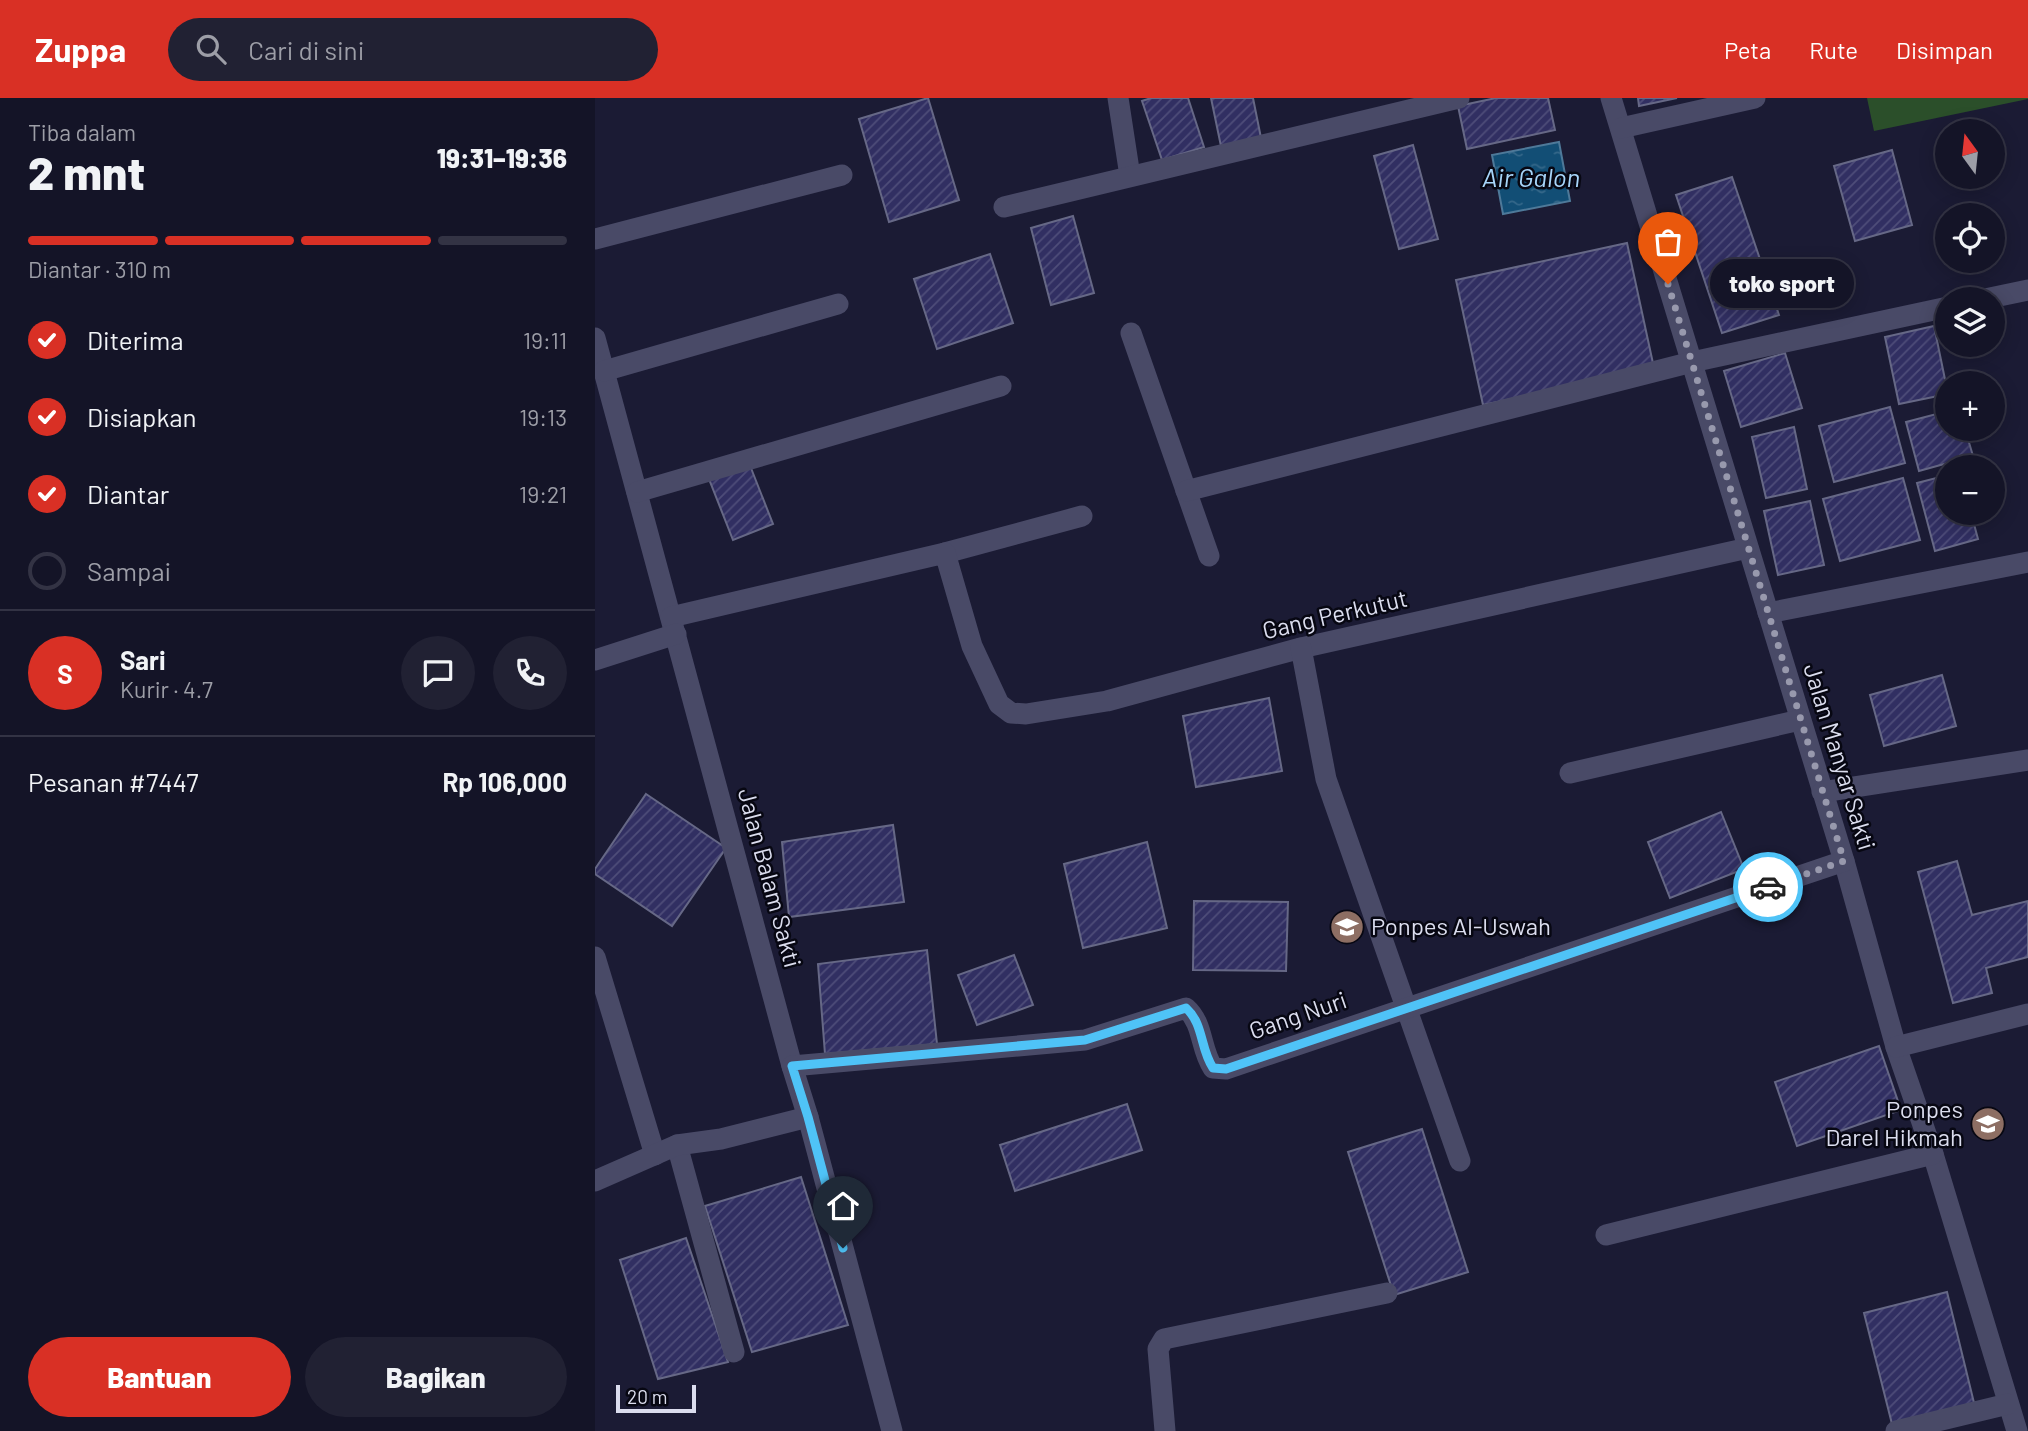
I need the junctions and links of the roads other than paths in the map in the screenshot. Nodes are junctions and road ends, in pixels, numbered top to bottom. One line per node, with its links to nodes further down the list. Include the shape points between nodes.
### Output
1 (1118, 98): 7 (street)
2 (1459, 98): 7 (street)
3 (1611, 98): 5 (street, Jalan Manyar Sakti)
4 (1755, 98): 5 (street)
5 (1621, 128): 16 (street, Jalan Manyar Sakti)
6 (842, 175): 9 (street)
7 (1130, 176): 8 (street)
8 (1004, 207)
9 (595, 239)
10 (2028, 290): 11 (street)
11 (2005, 295)
12 (838, 304): 17 (street)
13 (1935, 310): 16 (street)
14 (1131, 333): 19 (street)
15 (595, 338): 17 (street, Jalan Balam Sakti)
16 (1692, 362): 19 (street); 22 (street, Jalan Manyar Sakti)
17 (604, 371): 20 (street, Jalan Balam Sakti)
18 (1001, 386): 20 (street)
19 (1186, 491): 24 (street)
20 (637, 492): 27 (street, Jalan Balam Sakti)
21 (1082, 516): 23 (street)
22 (1748, 548): 26 (street, Jalan Manyar Sakti); 28 (street, Gang Perkutut)
23 (945, 553): 27 (street); 28 (street, Gang Perkutut, via 972,646 999,704 1011,712 1025,714 1107,701)
24 (1209, 556)
25 (2028, 562): 26 (street)
26 (1768, 613): 30 (street, Jalan Manyar Sakti)
27 (674, 626): 29 (street); 39 (street, Jalan Balam Sakti)
28 (1301, 648): 36 (street, via 1326,779)
29 (595, 660)
30 (1800, 720): 32 (street); 33 (street, Jalan Manyar Sakti)
31 (2028, 760): 33 (street)
32 (1570, 773)
33 (1822, 793): 34 (street, Jalan Manyar Sakti)
34 (1844, 861): 36 (street, Gang Nuri); 38 (street, Jalan Manyar Sakti)
35 (595, 957): 43 (street)
36 (1407, 1007): 39 (street, Gang Nuri, via 1226,1069 1213,1068 1209,1062 1198,1024 1186,1008 1085,1040); 44 (street)
37 (2028, 1014): 38 (street)
38 (1896, 1046): 42 (street, Jalan Manyar Sakti)
39 (792, 1066): 40 (street, Jalan Balam Sakti)
40 (808, 1117): 41 (street, via 722,1139); 50 (street, Jalan Balam Sakti)
41 (677, 1145): 43 (street); 48 (street)
42 (1933, 1154): 46 (street); 49 (street, Jalan Manyar Sakti)
43 (655, 1155): 45 (street)
44 (1460, 1161)
45 (595, 1181)
46 (1606, 1235)
47 (1387, 1293): 51 (street, via 1164,1339 1158,1349)
48 (734, 1352)
49 (2008, 1404): 52 (street); 53 (street, Jalan Manyar Sakti)
50 (892, 1431)
51 (1165, 1431)
52 (1896, 1431)
53 (2017, 1431)

